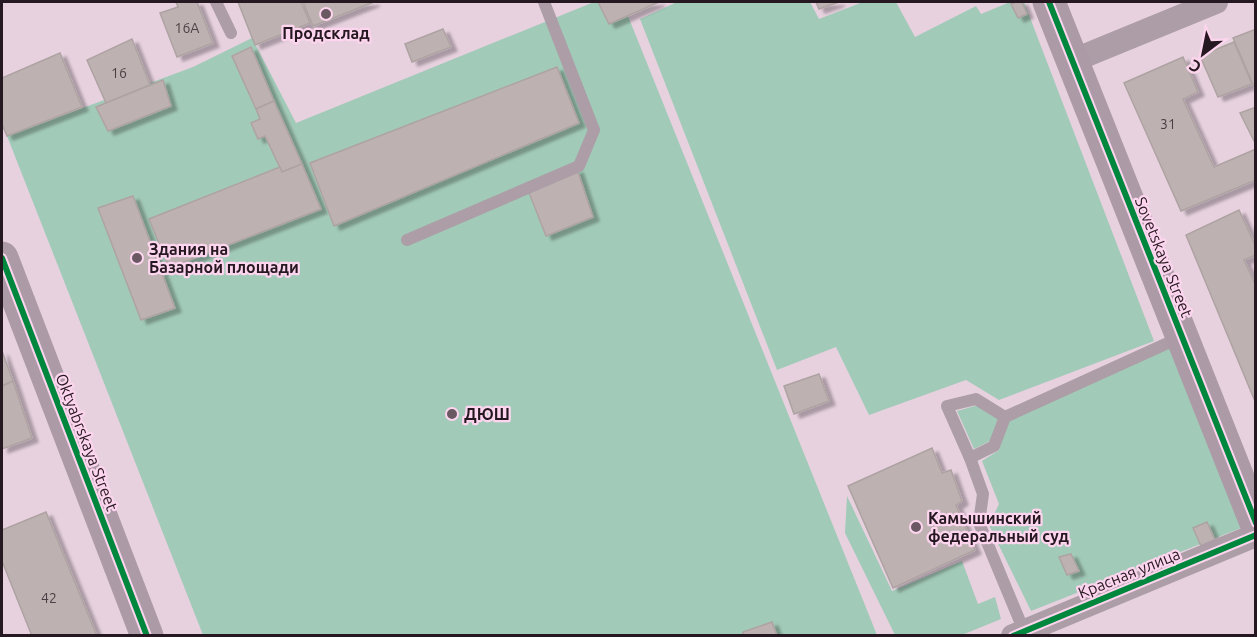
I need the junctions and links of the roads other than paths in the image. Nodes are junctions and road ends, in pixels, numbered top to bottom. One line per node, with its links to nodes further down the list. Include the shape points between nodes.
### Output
1 (216, 2): 5 (lane)
2 (544, 2): 7 (lane, via 594,130 579,166)
3 (1049, 2): 6 (street, Sovetskaya Street)
4 (1216, 2): 6 (street)
5 (231, 33)
6 (1072, 61): 9 (street, Sovetskaya Street)
7 (407, 240)
8 (2, 258): 15 (street, Oktyabrskaya Street)
9 (1181, 337): 10 (lane); 12 (street, Sovetskaya Street)
10 (1005, 417): 11 (lane, via 994,446); 11 (lane, via 976,399 947,406)
11 (970, 458): 14 (lane, via 983,494 980,523)
12 (1256, 523)
13 (1256, 535): 14 (street, Красная улица)
14 (1019, 633)
15 (147, 636)

